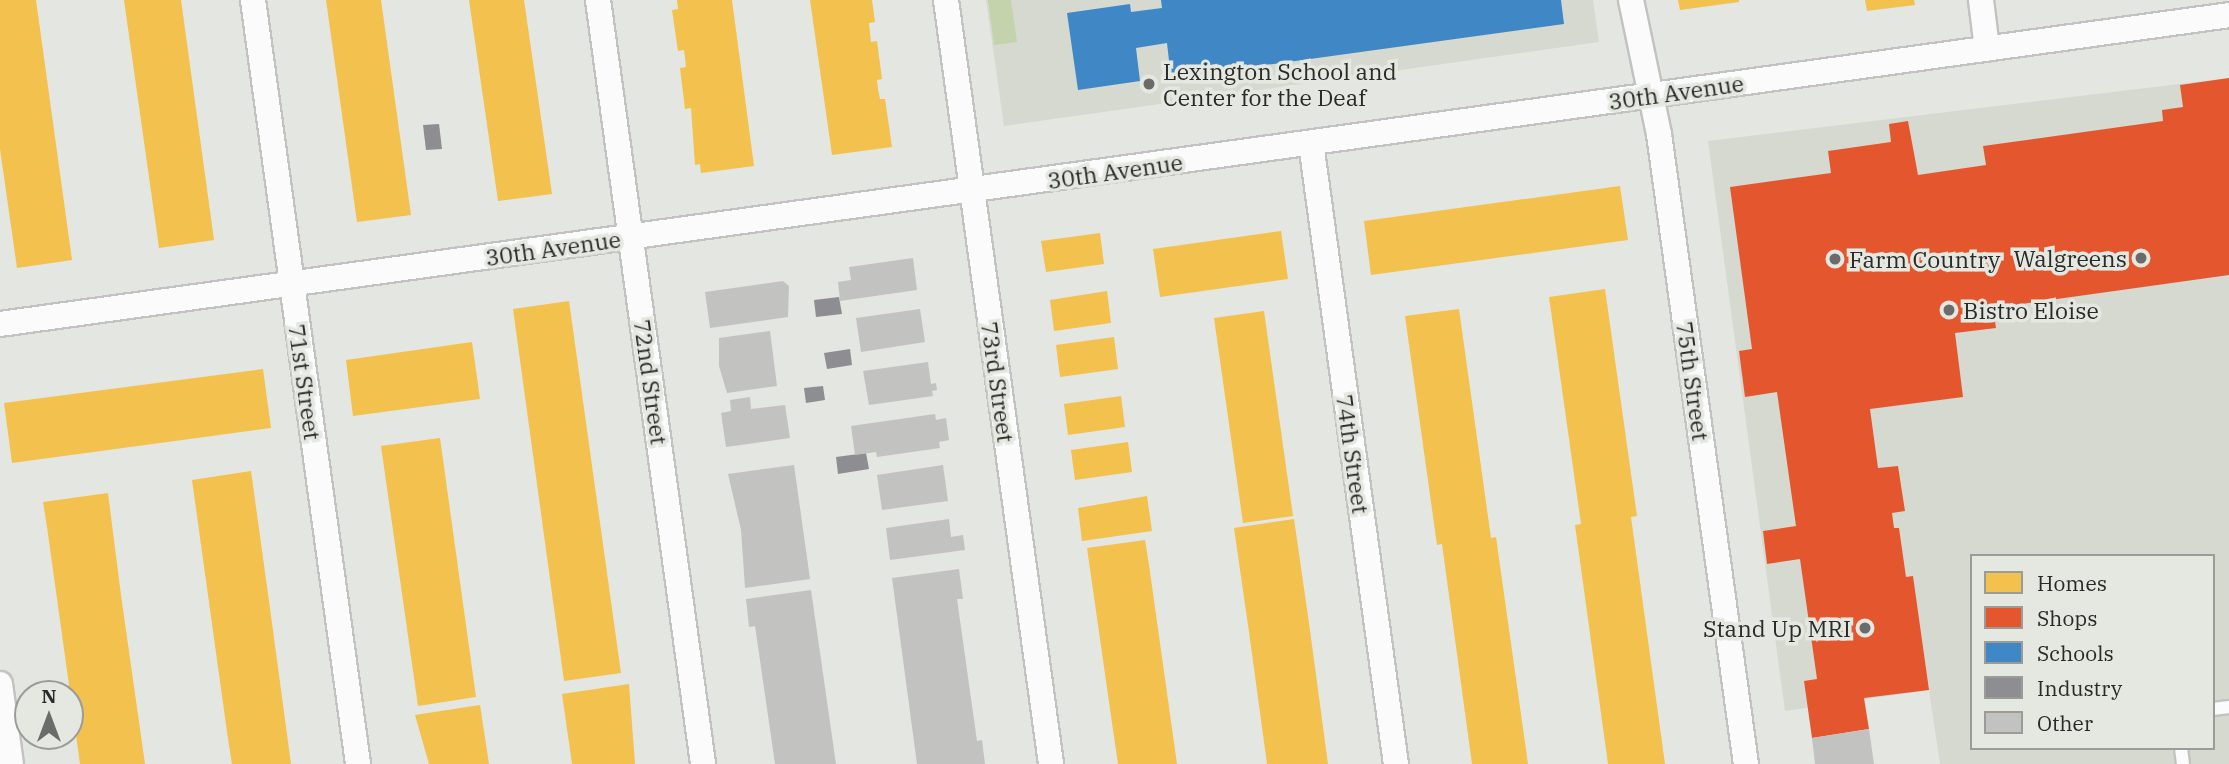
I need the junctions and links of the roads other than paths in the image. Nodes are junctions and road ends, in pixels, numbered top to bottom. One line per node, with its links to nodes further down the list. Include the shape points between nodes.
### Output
1 (253, 0): 12 (street, 71st Street)
2 (598, 0): 11 (street, 72nd Street)
3 (946, 0): 10 (street, 73rd Street)
4 (1631, 0): 8 (street, 75th Street)
5 (1981, 0): 7 (street)
6 (2229, 15): 7 (street, 30th Avenue)
7 (1987, 49): 8 (street, 30th Avenue)
8 (1651, 95): 9 (street, 30th Avenue); 20 (street, 75th Street)
9 (1311, 143): 10 (street, 30th Avenue); 19 (street, 74th Street)
10 (972, 190): 11 (street, 30th Avenue); 18 (street, 73rd Street)
11 (631, 237): 12 (street, 30th Avenue); 17 (street, 72nd Street)
12 (292, 284): 13 (street, 30th Avenue); 16 (street, 71st Street)
13 (0, 324)
14 (0, 684): 15 (street)
15 (11, 764)
16 (358, 764)
17 (703, 764)
18 (1051, 764)
19 (1396, 764)
20 (1746, 764)

